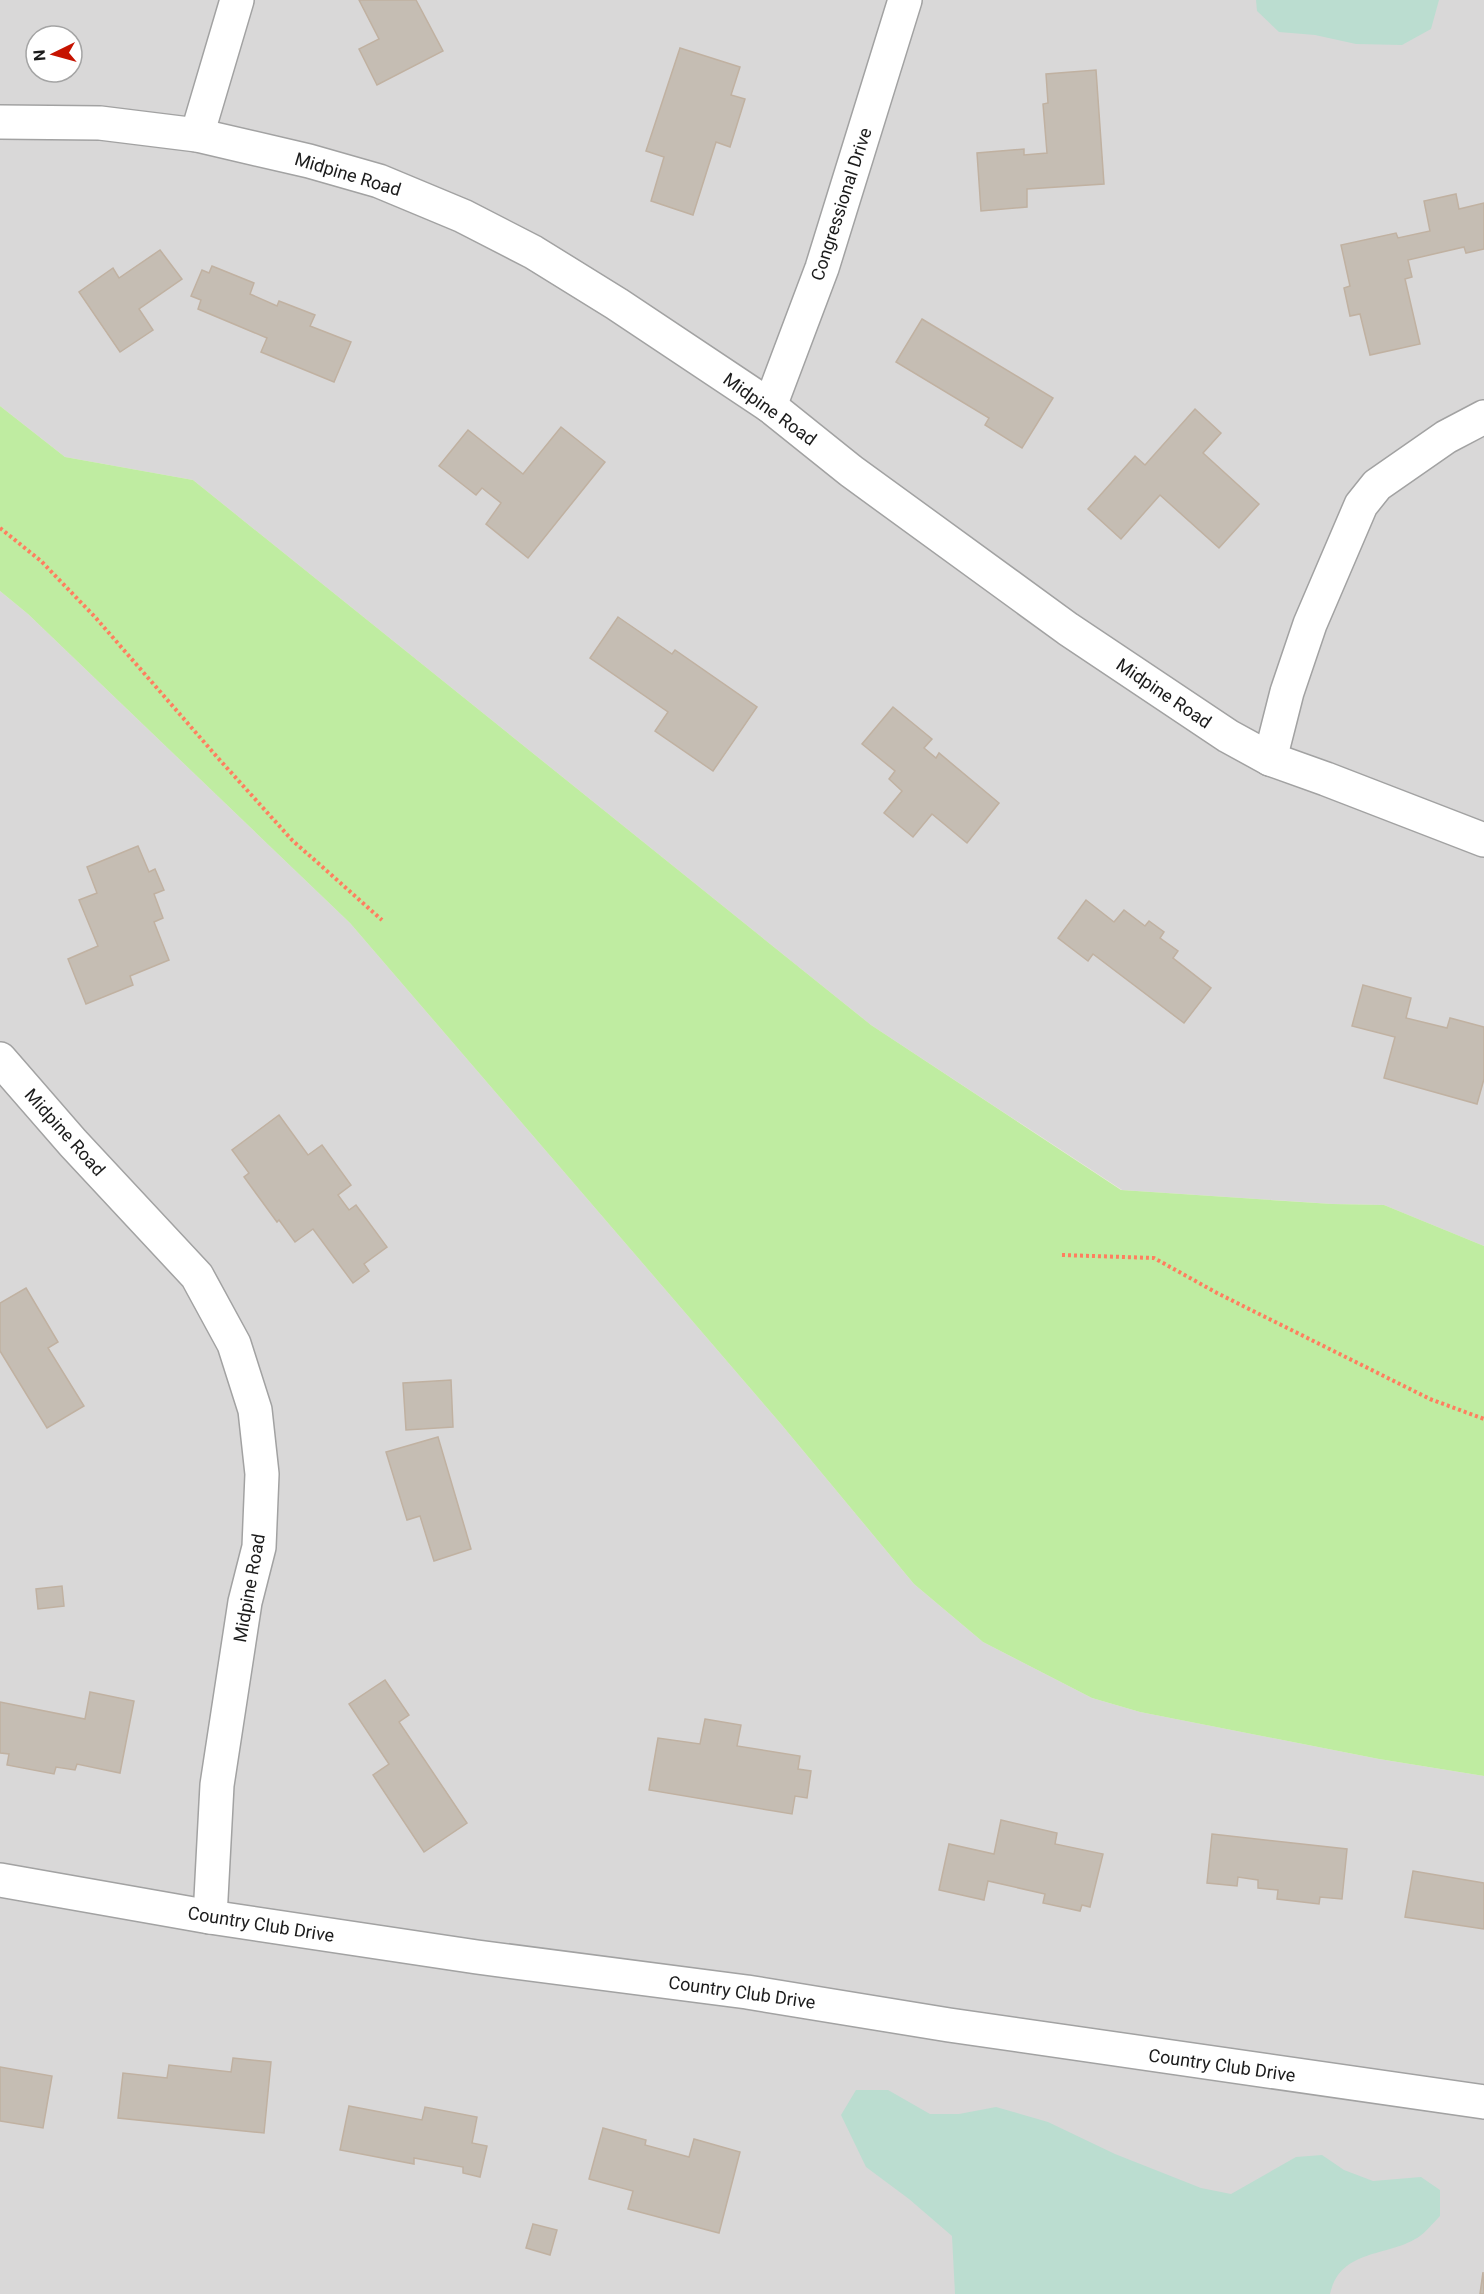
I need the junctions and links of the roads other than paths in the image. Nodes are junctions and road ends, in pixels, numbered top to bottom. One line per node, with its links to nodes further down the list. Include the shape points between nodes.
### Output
1 (237, 0): 4 (street)
2 (905, 0): 5 (street, Congressional Drive, via 822,268)
3 (0, 122): 4 (street, Midpine Road, via 100,123)
4 (196, 135): 5 (street, Midpine Road, via 379,181 463,216 552,264)
5 (770, 406): 7 (street, Midpine Road, via 851,471 1068,629 1228,736)
6 (1484, 417): 7 (street, via 1446,437 1377,485 1361,505 1310,624)
7 (1270, 759): 8 (street, Midpine Road)
8 (1484, 840)
9 (0, 1059): 11 (street, Midpine Road, via 197,1276 234,1344 255,1410 262,1474 259,1547 245,1602 217,1785)
10 (0, 1880): 11 (street, Country Club Drive)
11 (210, 1917): 12 (street, Country Club Drive)
12 (1484, 2102)

